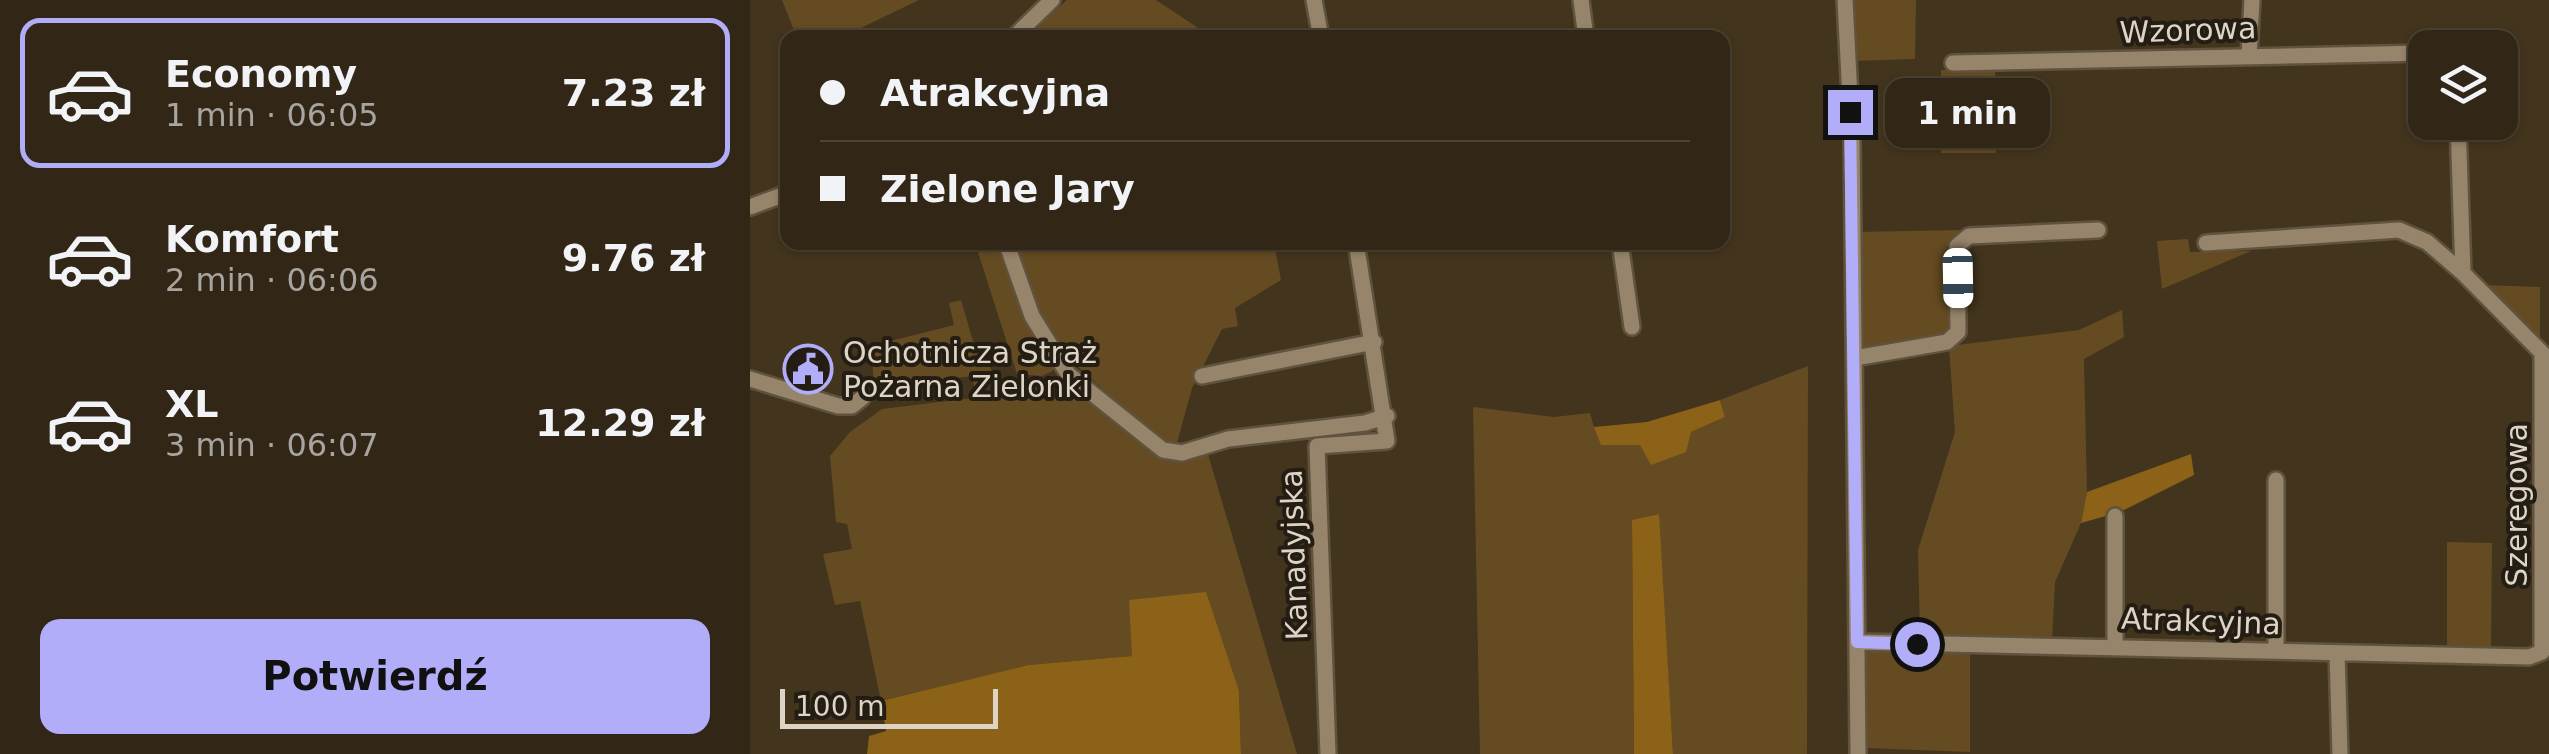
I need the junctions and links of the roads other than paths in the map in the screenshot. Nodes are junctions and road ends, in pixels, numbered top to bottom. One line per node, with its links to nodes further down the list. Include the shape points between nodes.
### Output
1 (1052, 0): 6 (street)
2 (1314, 0): 7 (street)
3 (1581, 0): 8 (street)
4 (1846, 0): 23 (street)
5 (2252, 0): 10 (street)
6 (1021, 30)
7 (1320, 30)
8 (1585, 30)
9 (2408, 53): 10 (street, Wzorowa)
10 (2250, 56): 11 (street, Wzorowa)
11 (1953, 63)
12 (2459, 140): 20 (street)
13 (780, 196): 14 (street)
14 (750, 207)
15 (2098, 230): 23 (street, via 1968,236 1957,246 1958,332 1947,342)
16 (2206, 243): 20 (street, via 2399,230 2427,242)
17 (1009, 250): 28 (street, via 1032,316 1068,374 1172,454 1228,439)
18 (1357, 250): 22 (street)
19 (1621, 250): 21 (street)
20 (2463, 273): 24 (street)
21 (1632, 327)
22 (1374, 342): 25 (street); 28 (street)
23 (1855, 358): 31 (street)
24 (2546, 359): 35 (street, Szeregowa)
25 (1202, 376)
26 (750, 379): 27 (street, via 838,406)
27 (862, 398)
28 (1387, 416): 36 (street, Kanadyjska, via 1388,441 1316,446)
29 (2276, 480): 33 (street)
30 (2115, 516): 32 (street)
31 (1857, 642): 32 (street, Atrakcyjna); 37 (street)
32 (2116, 646): 33 (street, Atrakcyjna)
33 (2276, 651): 34 (street, Atrakcyjna)
34 (2337, 653): 35 (street, Atrakcyjna); 38 (street)
35 (2546, 653)
36 (1328, 754)
37 (1858, 754)
38 (2340, 754)

